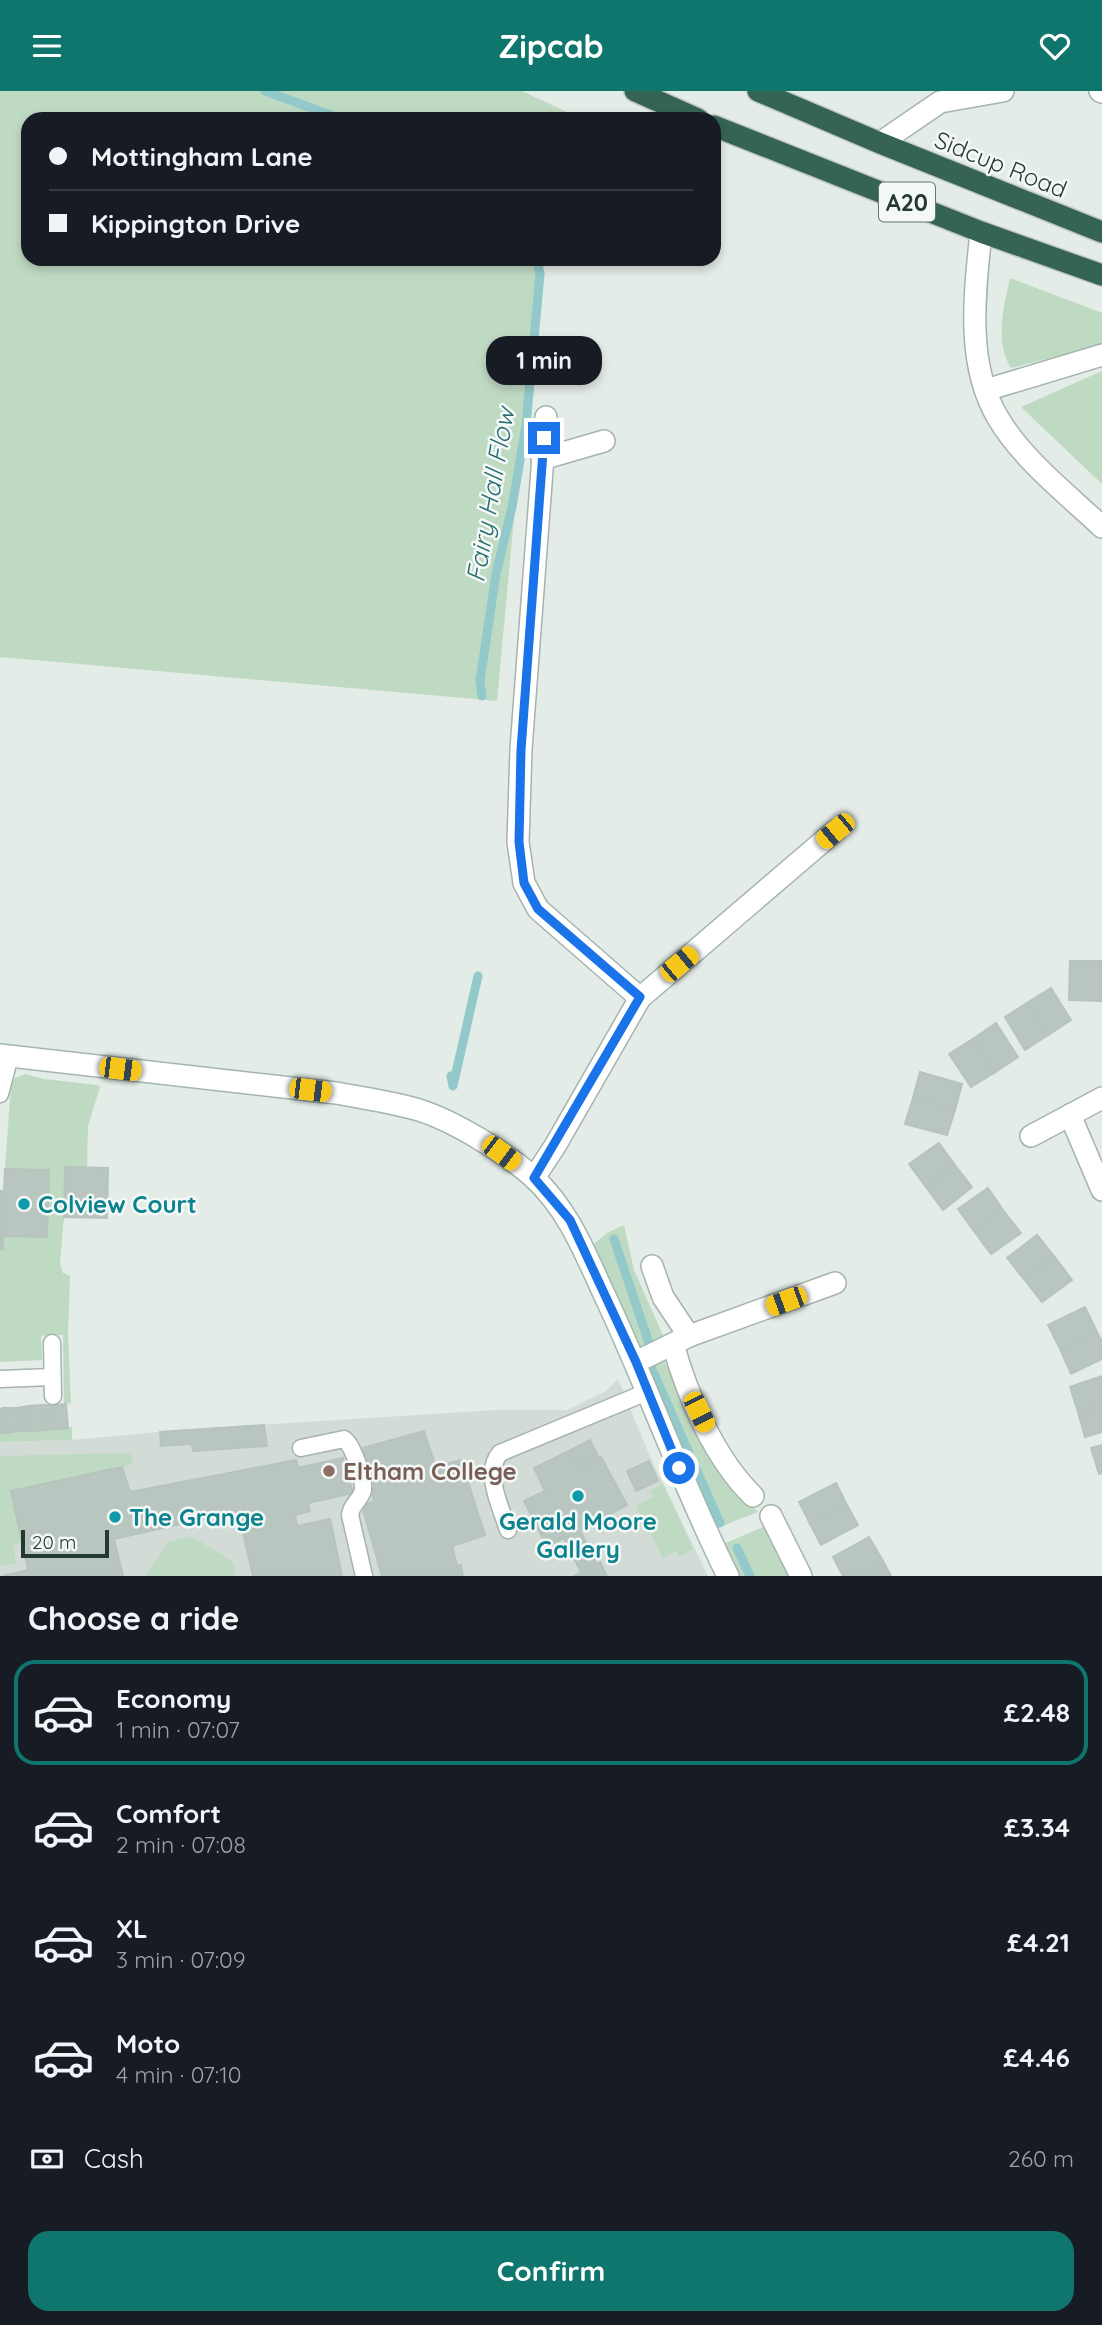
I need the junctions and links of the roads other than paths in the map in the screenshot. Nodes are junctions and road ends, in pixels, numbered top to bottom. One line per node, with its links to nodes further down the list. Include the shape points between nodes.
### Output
1 (635, 91): 4 (highway)
2 (758, 91): 6 (highway, Sidcup Road / A20)
3 (1003, 91): 6 (street, Sidcup Road, via 940,102)
4 (682, 112)
5 (721, 129): 8 (highway, A20)
6 (880, 143): 7 (highway, Sidcup Road / A20)
7 (1102, 232)
8 (981, 233): 9 (highway, A20); 11 (street, via 975,314)
9 (1102, 275)
10 (1102, 355): 11 (street)
11 (986, 390): 15 (street, via 1013,439)
12 (546, 417): 14 (street)
13 (604, 441): 14 (street)
14 (542, 459): 17 (street, via 521,750 519,842 524,883 538,909)
15 (1102, 527)
16 (835, 831): 17 (street)
17 (640, 997): 23 (street)
18 (5, 1055): 19 (lane); 23 (street, via 386,1102 452,1124)
19 (0, 1094)
20 (1102, 1098): 21 (street)
21 (1070, 1115): 22 (street); 24 (street)
22 (1031, 1136)
23 (534, 1178): 29 (street, via 570,1220)
24 (1102, 1190)
25 (652, 1266): 27 (street)
26 (835, 1283): 27 (street)
27 (681, 1340): 29 (street); 35 (street, via 682,1379 737,1480)
28 (52, 1343): 30 (lane)
29 (636, 1362): 32 (street)
30 (52, 1377): 31 (lane); 33 (lane)
31 (0, 1379)
32 (647, 1392): 37 (lane, via 500,1453 492,1476); 39 (street)
33 (53, 1396)
34 (301, 1448): 38 (lane, via 344,1439 351,1444 363,1486 349,1514)
35 (753, 1496)
36 (771, 1516): 40 (street)
37 (508, 1531)
38 (364, 1576)
39 (728, 1576)
40 (801, 1576)

